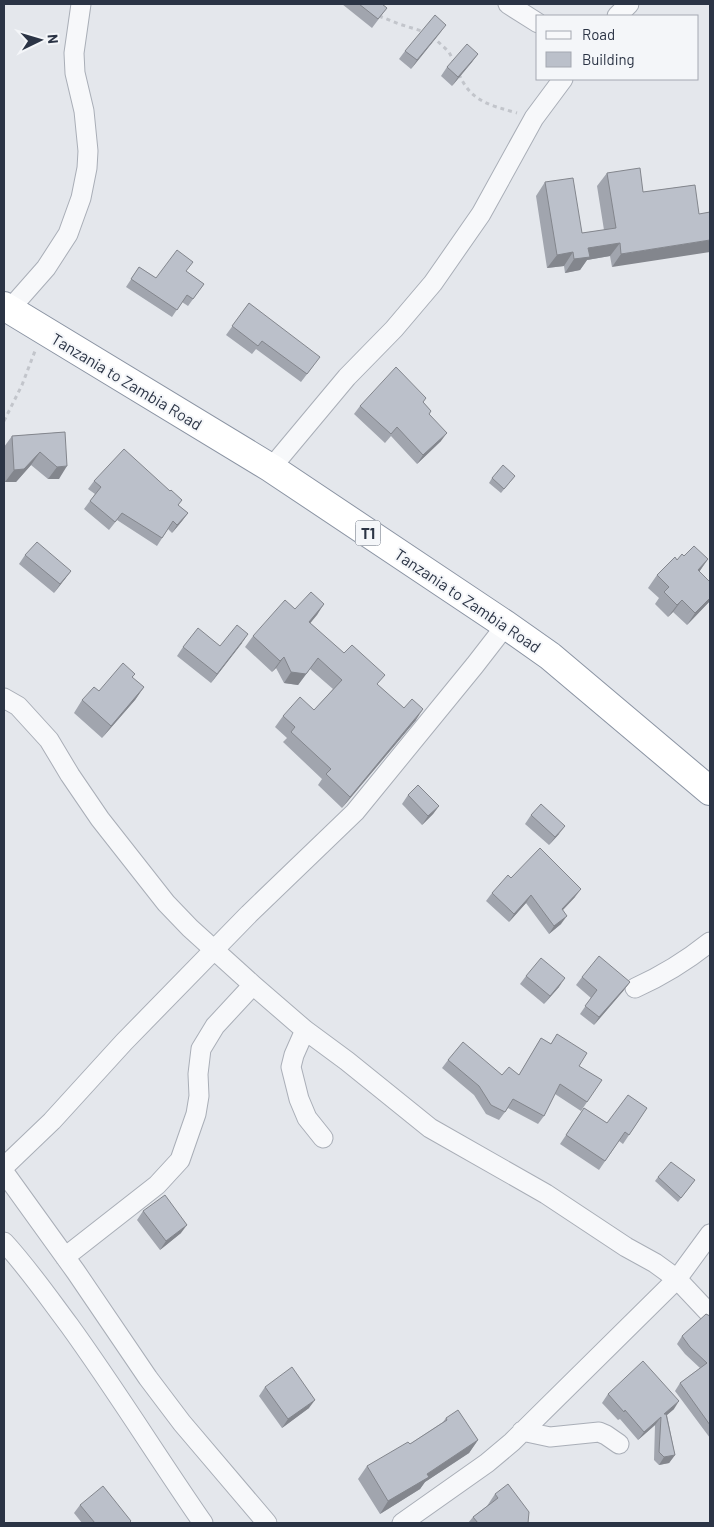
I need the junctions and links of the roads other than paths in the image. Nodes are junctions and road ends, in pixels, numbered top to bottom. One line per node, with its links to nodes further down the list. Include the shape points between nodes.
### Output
1 (81, 4): 7 (street, via 74,53 88,151 81,198 68,234 51,262)
2 (508, 4): 5 (street)
3 (629, 4): 4 (street)
4 (618, 15)
5 (536, 22)
6 (562, 80): 8 (street, via 534,118 481,214 433,283 347,377)
7 (7, 308): 8 (highway, Tanzania to Zambia Road / T1)
8 (271, 468): 9 (highway, Tanzania to Zambia Road / T1)
9 (506, 625): 11 (highway, Tanzania to Zambia Road / T1, via 550,656); 13 (street, via 355,812)
10 (4, 698): 13 (street, via 18,706 49,740 100,819 166,903)
11 (710, 791)
12 (710, 942): 15 (street, via 677,967)
13 (216, 950): 14 (street); 18 (street)
14 (253, 985): 16 (street); 22 (street, via 215,1026 201,1049 196,1114 180,1160 157,1185)
15 (634, 988)
16 (305, 1030): 17 (street, via 291,1068 307,1118); 23 (street, via 430,1128 546,1194)
17 (323, 1138)
18 (4, 1167)
19 (4, 1172): 22 (street)
20 (710, 1234): 23 (street)
21 (4, 1242): 27 (street, via 27,1268 117,1392)
22 (65, 1257): 28 (street, via 148,1378)
23 (677, 1279): 24 (street); 25 (street)
24 (710, 1314)
25 (522, 1431): 26 (street, via 550,1437 599,1432); 29 (street, via 487,1463)
26 (619, 1444)
27 (198, 1521)
28 (267, 1523)
29 (402, 1523)

